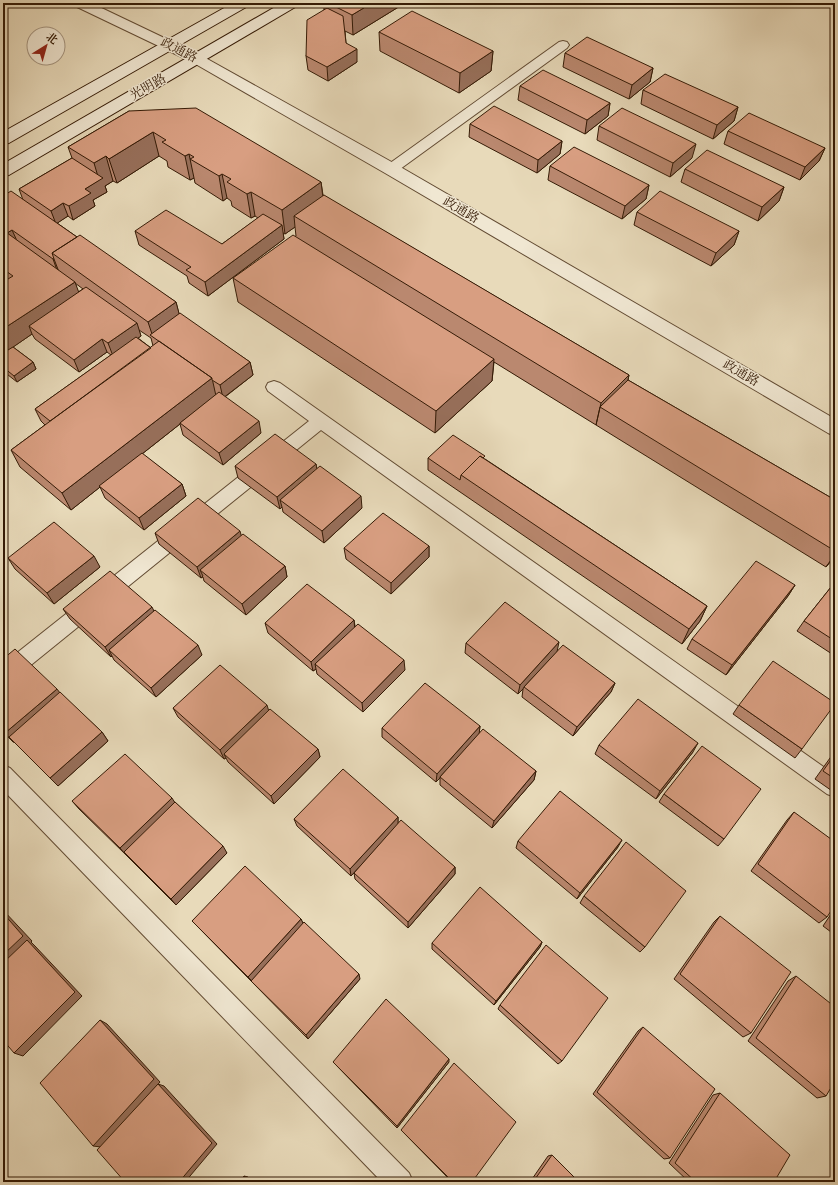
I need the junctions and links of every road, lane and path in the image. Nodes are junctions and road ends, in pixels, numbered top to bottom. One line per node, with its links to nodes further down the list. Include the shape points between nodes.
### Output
1 (80, 3): 4 (street, 政通路)
2 (242, 3): 4 (street, 光明路)
3 (292, 3): 6 (street, 光明路)
4 (169, 44): 6 (street, 政通路); 7 (street, 光明路)
5 (563, 45): 8 (lane)
6 (197, 59): 8 (street, 政通路); 9 (street, 光明路)
7 (3, 138)
8 (391, 169): 12 (street, 政通路)
9 (3, 171)
10 (274, 387): 11 (lane)
11 (320, 420): 13 (lane); 15 (lane)
12 (835, 428)
13 (3, 676)
14 (3, 775): 16 (lane)
15 (835, 788)
16 (400, 1182)

